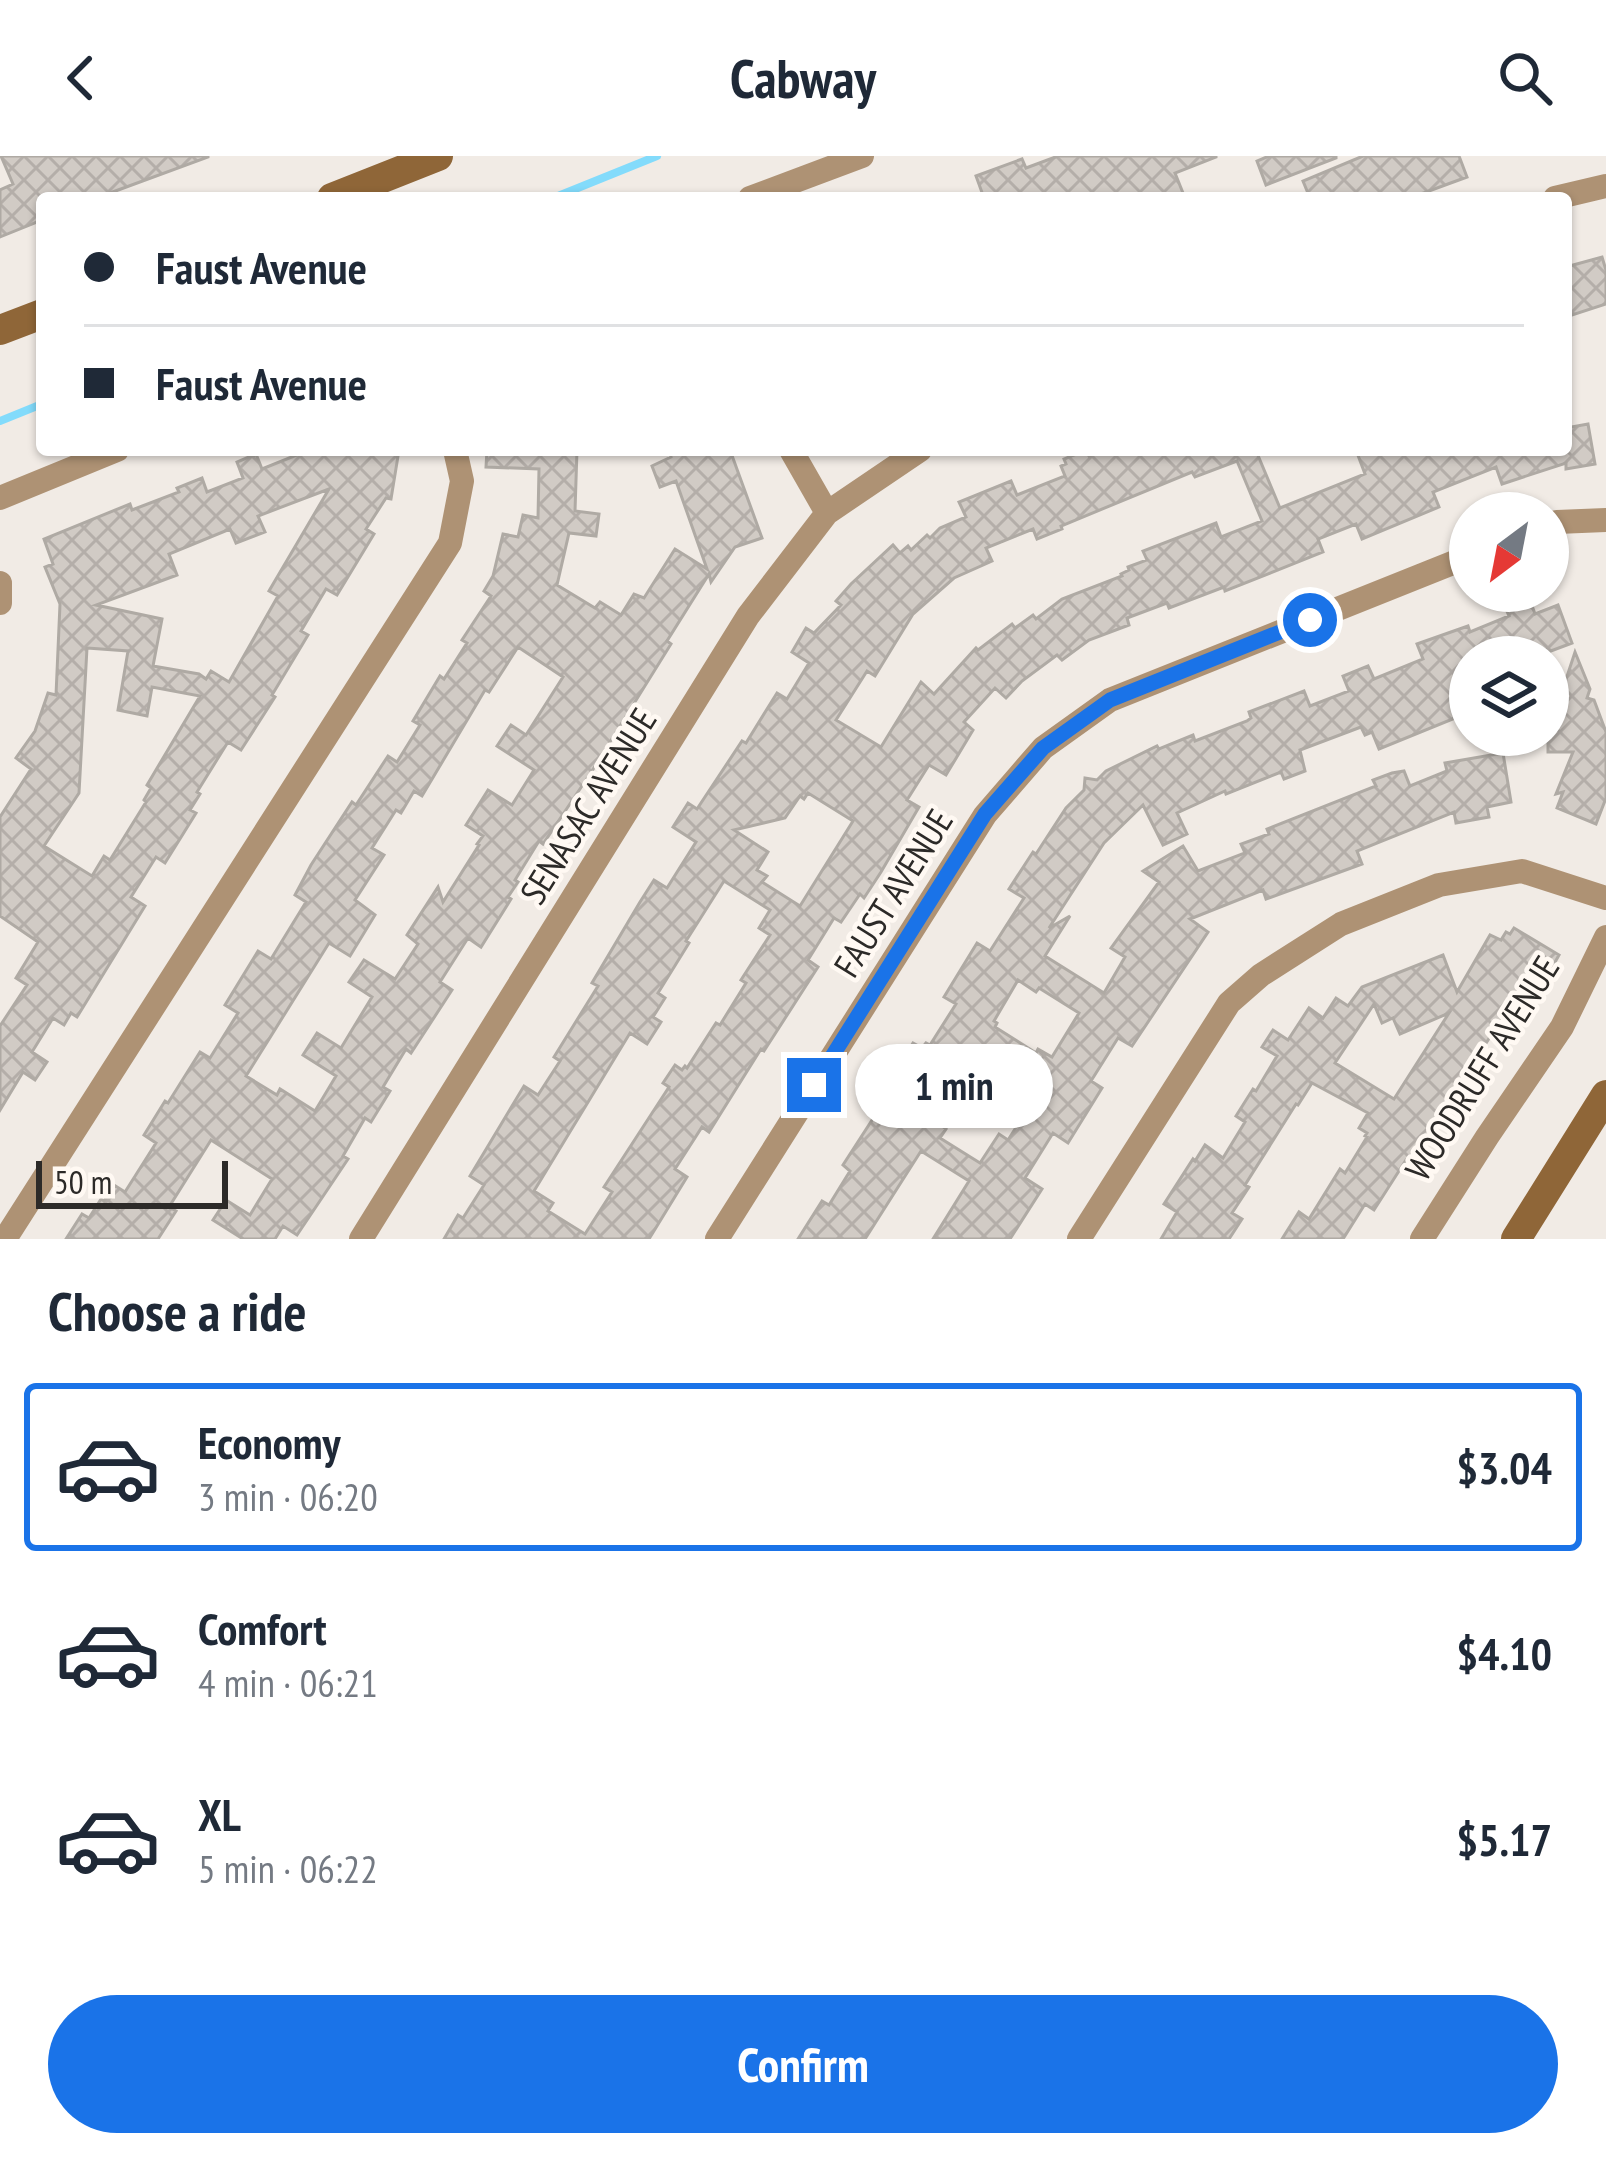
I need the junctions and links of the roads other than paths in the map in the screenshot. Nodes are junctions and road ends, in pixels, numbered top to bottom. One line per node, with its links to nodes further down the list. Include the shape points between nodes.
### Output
1 (438, 156): 4 (main road)
2 (862, 156): 5 (street)
3 (1606, 186): 6 (street)
4 (347, 192)
5 (766, 192)
6 (1572, 194)
7 (36, 316): 8 (main road)
8 (0, 330)
9 (102, 456): 13 (street)
10 (456, 456): 23 (street, via 462,481 450,543)
11 (794, 456): 14 (street)
12 (911, 456): 14 (street, SENASAC AVENUE)
13 (0, 498)
14 (826, 513): 24 (street, SENASAC AVENUE, via 748,616)
15 (1606, 520): 16 (street)
16 (1569, 522)
17 (1449, 564): 25 (street, FAUST AVENUE, via 1110,700 1043,748 985,814)
18 (0, 583): 19 (street)
19 (0, 603)
20 (1606, 898): 26 (street, via 1522,871 1439,886 1341,924 1261,975 1229,1003)
21 (1606, 937): 27 (street, WOODRUFF AVENUE, via 1562,1027)
22 (1606, 1094): 28 (main road)
23 (4, 1239)
24 (361, 1239)
25 (717, 1239)
26 (1079, 1239)
27 (1422, 1239)
28 (1516, 1239)

